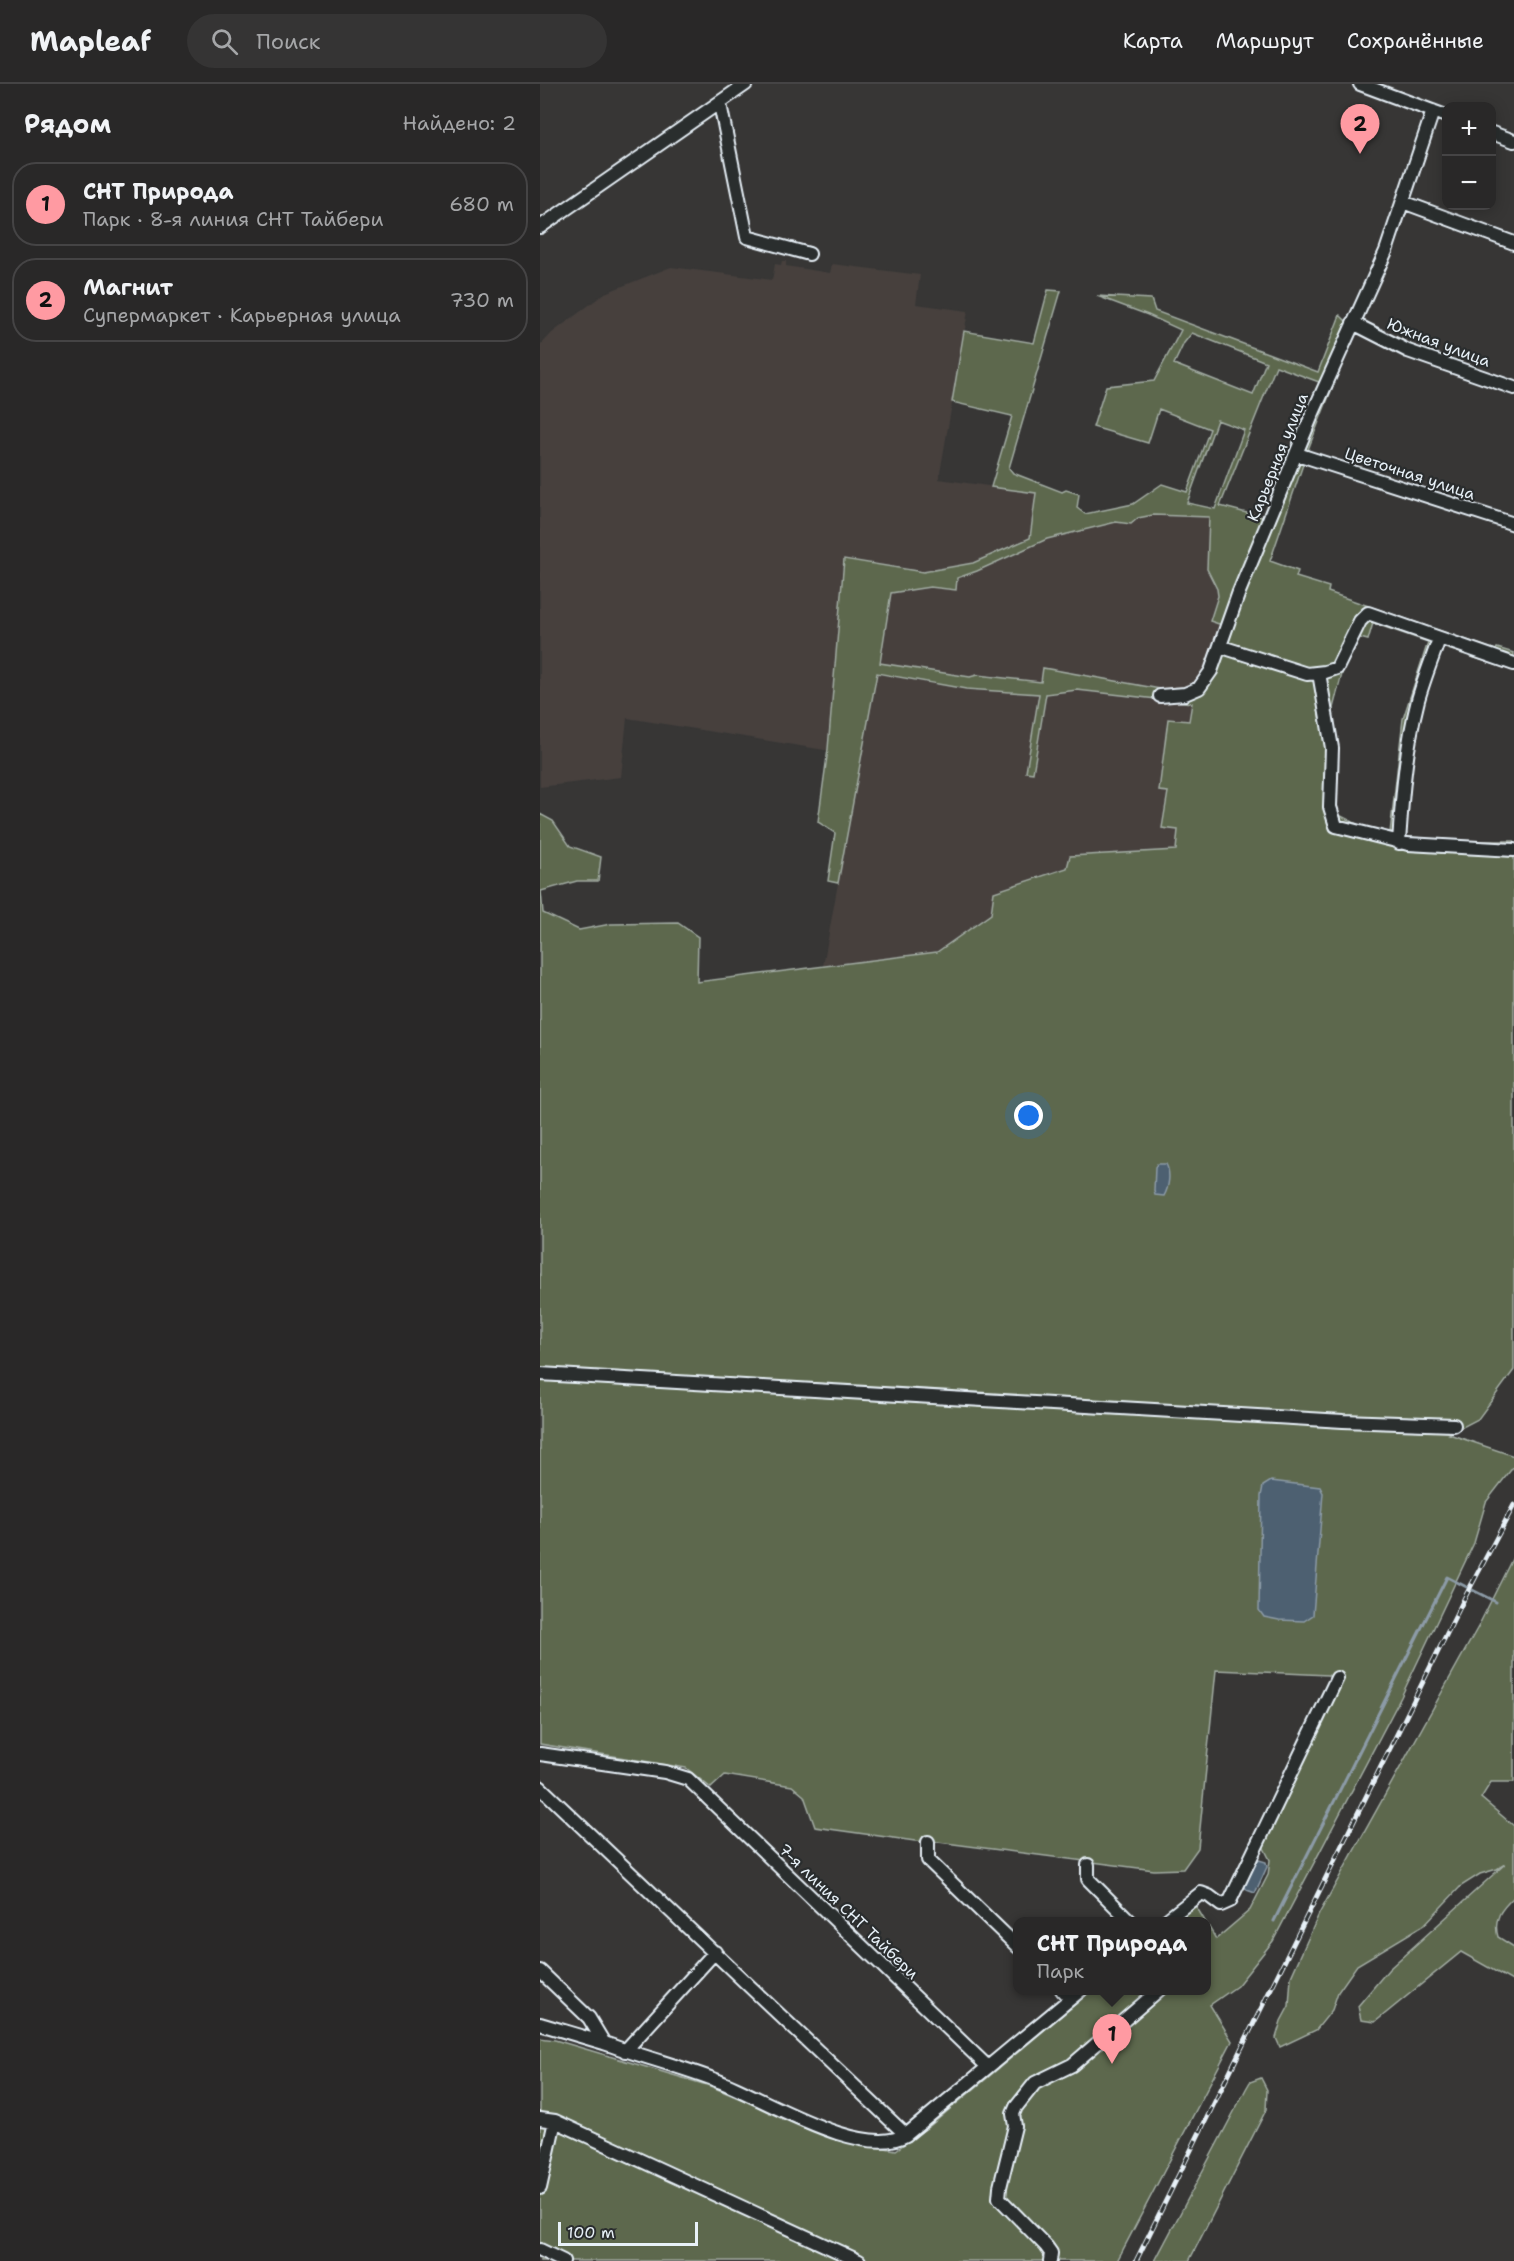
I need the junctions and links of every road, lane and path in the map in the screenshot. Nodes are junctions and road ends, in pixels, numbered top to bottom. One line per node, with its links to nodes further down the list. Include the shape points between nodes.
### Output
1 (746, 84): 3 (street)
2 (1360, 84): 4 (street)
3 (720, 104): 9 (street); 11 (street, via 747,237)
4 (1433, 111): 5 (street); 8 (street, Карьерная улица)
5 (1442, 114)
6 (1496, 134): 7 (street)
7 (1512, 137)
8 (1403, 202): 10 (street); 12 (street, Карьерная улица, via 1386,251)
9 (540, 227)
10 (1514, 243)
11 (809, 254)
12 (1353, 323): 13 (street, Южная улица, via 1408,351); 14 (street, Карьерная улица)
13 (1514, 388)
14 (1297, 454): 15 (street, Цветочная улица); 17 (street, Карьерная улица, via 1239,592)
15 (1514, 524)
16 (1439, 639): 18 (street); 19 (street, via 1368,613 1360,621 1337,668); 21 (street, via 1410,738)
17 (1221, 646): 19 (street, via 1306,674); 20 (street, Карьерная улица, via 1199,688 1185,694)
18 (1514, 664)
19 (1319, 673): 21 (street, via 1332,748 1330,807 1336,826)
20 (1160, 696)
21 (1399, 843): 22 (street)
22 (1514, 850)
23 (540, 1374): 24 (street)
24 (1454, 1425)
25 (1337, 1678): 31 (street, via 1230,1902 1221,1905 1201,1893)
26 (540, 1754): 40 (street, 7-я линия СНТ Тайбери, via 665,1772 688,1779)
27 (540, 1787): 33 (street)
28 (928, 1842): 32 (street, via 928,1860)
29 (1088, 1865): 30 (street, via 1088,1879)
30 (1126, 1917)
31 (1170, 1917)
32 (1013, 1943)
33 (715, 1952): 39 (street); 43 (street)
34 (540, 1971): 38 (street, via 589,2018)
35 (1066, 1995): 40 (street)
36 (1153, 1995): 48 (street, via 1072,2065 1035,2084 1013,2114 1015,2126 999,2198 1046,2246 1051,2253)
37 (540, 2024): 38 (street)
38 (604, 2043): 39 (street)
39 (625, 2050): 43 (street, via 723,2083 833,2132 881,2140)
40 (988, 2067): 43 (street)
41 (540, 2119): 42 (street)
42 (555, 2121): 44 (street); 47 (street)
43 (906, 2135)
44 (540, 2188)
45 (540, 2250): 46 (street)
46 (562, 2261)
47 (859, 2261)
48 (1050, 2261)

